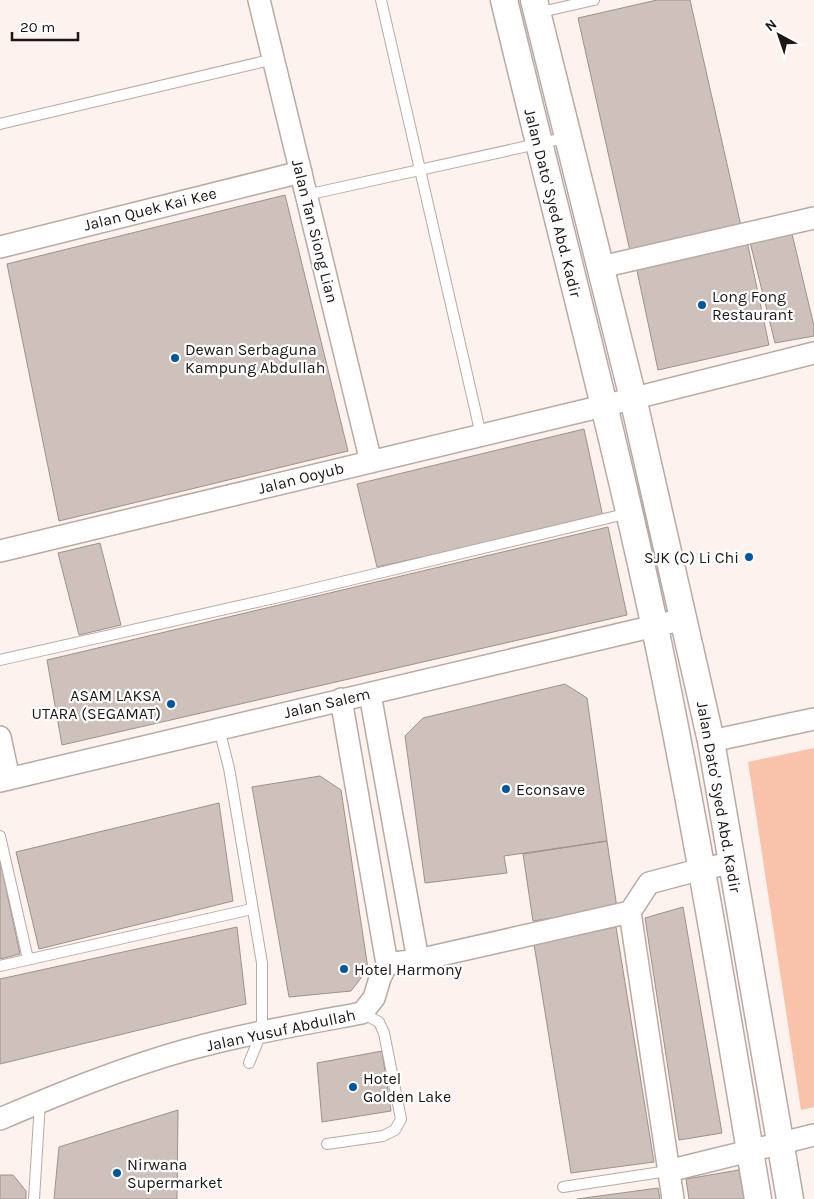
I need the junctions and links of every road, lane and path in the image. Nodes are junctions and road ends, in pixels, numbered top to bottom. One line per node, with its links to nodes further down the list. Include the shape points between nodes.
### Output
1 (259, 0): 6 (street, Jalan Tan Siong Lian)
2 (381, 0): 10 (lane)
3 (504, 0): 9 (street, Jalan Dato' Syed Abd. Kadir)
4 (594, 0): 5 (lane)
5 (536, 6): 8 (street, Jalan Dato' Syed Abd. Kadir)
6 (274, 59): 7 (lane); 11 (street, Jalan Tan Siong Lian)
7 (0, 124)
8 (569, 137): 9 (lane); 15 (street, Jalan Dato' Syed Abd. Kadir)
9 (538, 144): 10 (lane); 18 (street, Jalan Dato' Syed Abd. Kadir)
10 (419, 169): 12 (lane); 19 (lane)
11 (301, 172): 12 (street, Jalan Tan Siong Lian); 14 (street, Jalan Quek Kai Kee)
12 (306, 194): 20 (street, Jalan Tan Siong Lian)
13 (814, 218): 15 (street)
14 (0, 247)
15 (601, 266): 17 (street, Jalan Dato' Syed Abd. Kadir)
16 (814, 353): 17 (street)
17 (633, 398): 18 (street); 23 (street, Jalan Dato' Syed Abd. Kadir)
18 (603, 406): 19 (street, Jalan Ooyub); 21 (street, Jalan Dato' Syed Abd. Kadir)
19 (481, 435): 20 (street, Jalan Ooyub)
20 (371, 462): 22 (street, Jalan Ooyub)
21 (629, 513): 24 (street, Jalan Dato' Syed Abd. Kadir); 25 (lane)
22 (0, 551)
23 (684, 619): 24 (street, Jalan Salem); 31 (street, Jalan Dato' Syed Abd. Kadir)
24 (654, 626): 26 (street, Jalan Salem); 35 (street, Jalan Dato' Syed Abd. Kadir)
25 (0, 660)
26 (370, 694): 27 (street, Jalan Salem); 39 (street)
27 (341, 699): 29 (street, Jalan Salem); 40 (street)
28 (814, 719): 31 (street)
29 (220, 729): 32 (street, Jalan Salem); 36 (lane)
30 (0, 736): 32 (street)
31 (711, 741): 34 (street, Jalan Dato' Syed Abd. Kadir)
32 (4, 780)
33 (0, 836): 38 (lane)
34 (732, 863): 35 (street); 48 (street, Jalan Dato' Syed Abd. Kadir)
35 (702, 869): 37 (street, via 649,883); 50 (street, Jalan Dato' Syed Abd. Kadir)
36 (252, 909): 38 (lane); 43 (lane, via 262,963)
37 (630, 912): 39 (street); 51 (street)
38 (28, 959): 41 (lane)
39 (418, 960): 40 (street)
40 (387, 964): 42 (street, Jalan Yusuf Abdullah, via 374,998)
41 (0, 966)
42 (362, 1013): 43 (street, Jalan Yusuf Abdullah); 49 (lane, via 379,1022 384,1033 401,1119 395,1130 383,1136)
43 (262, 1031): 44 (lane); 45 (street, Jalan Yusuf Abdullah, via 177,1053)
44 (249, 1063)
45 (40, 1102): 46 (street, Jalan Yusuf Abdullah); 53 (lane)
46 (0, 1119)
47 (814, 1135): 48 (street)
48 (781, 1143): 50 (street); 56 (street, Jalan Dato' Syed Abd. Kadir)
49 (327, 1144)
50 (750, 1151): 51 (street); 55 (street, Jalan Dato' Syed Abd. Kadir)
51 (668, 1171): 52 (lane); 54 (street)
52 (563, 1187)
53 (34, 1199)
54 (673, 1199)
55 (758, 1199)
56 (790, 1199)

